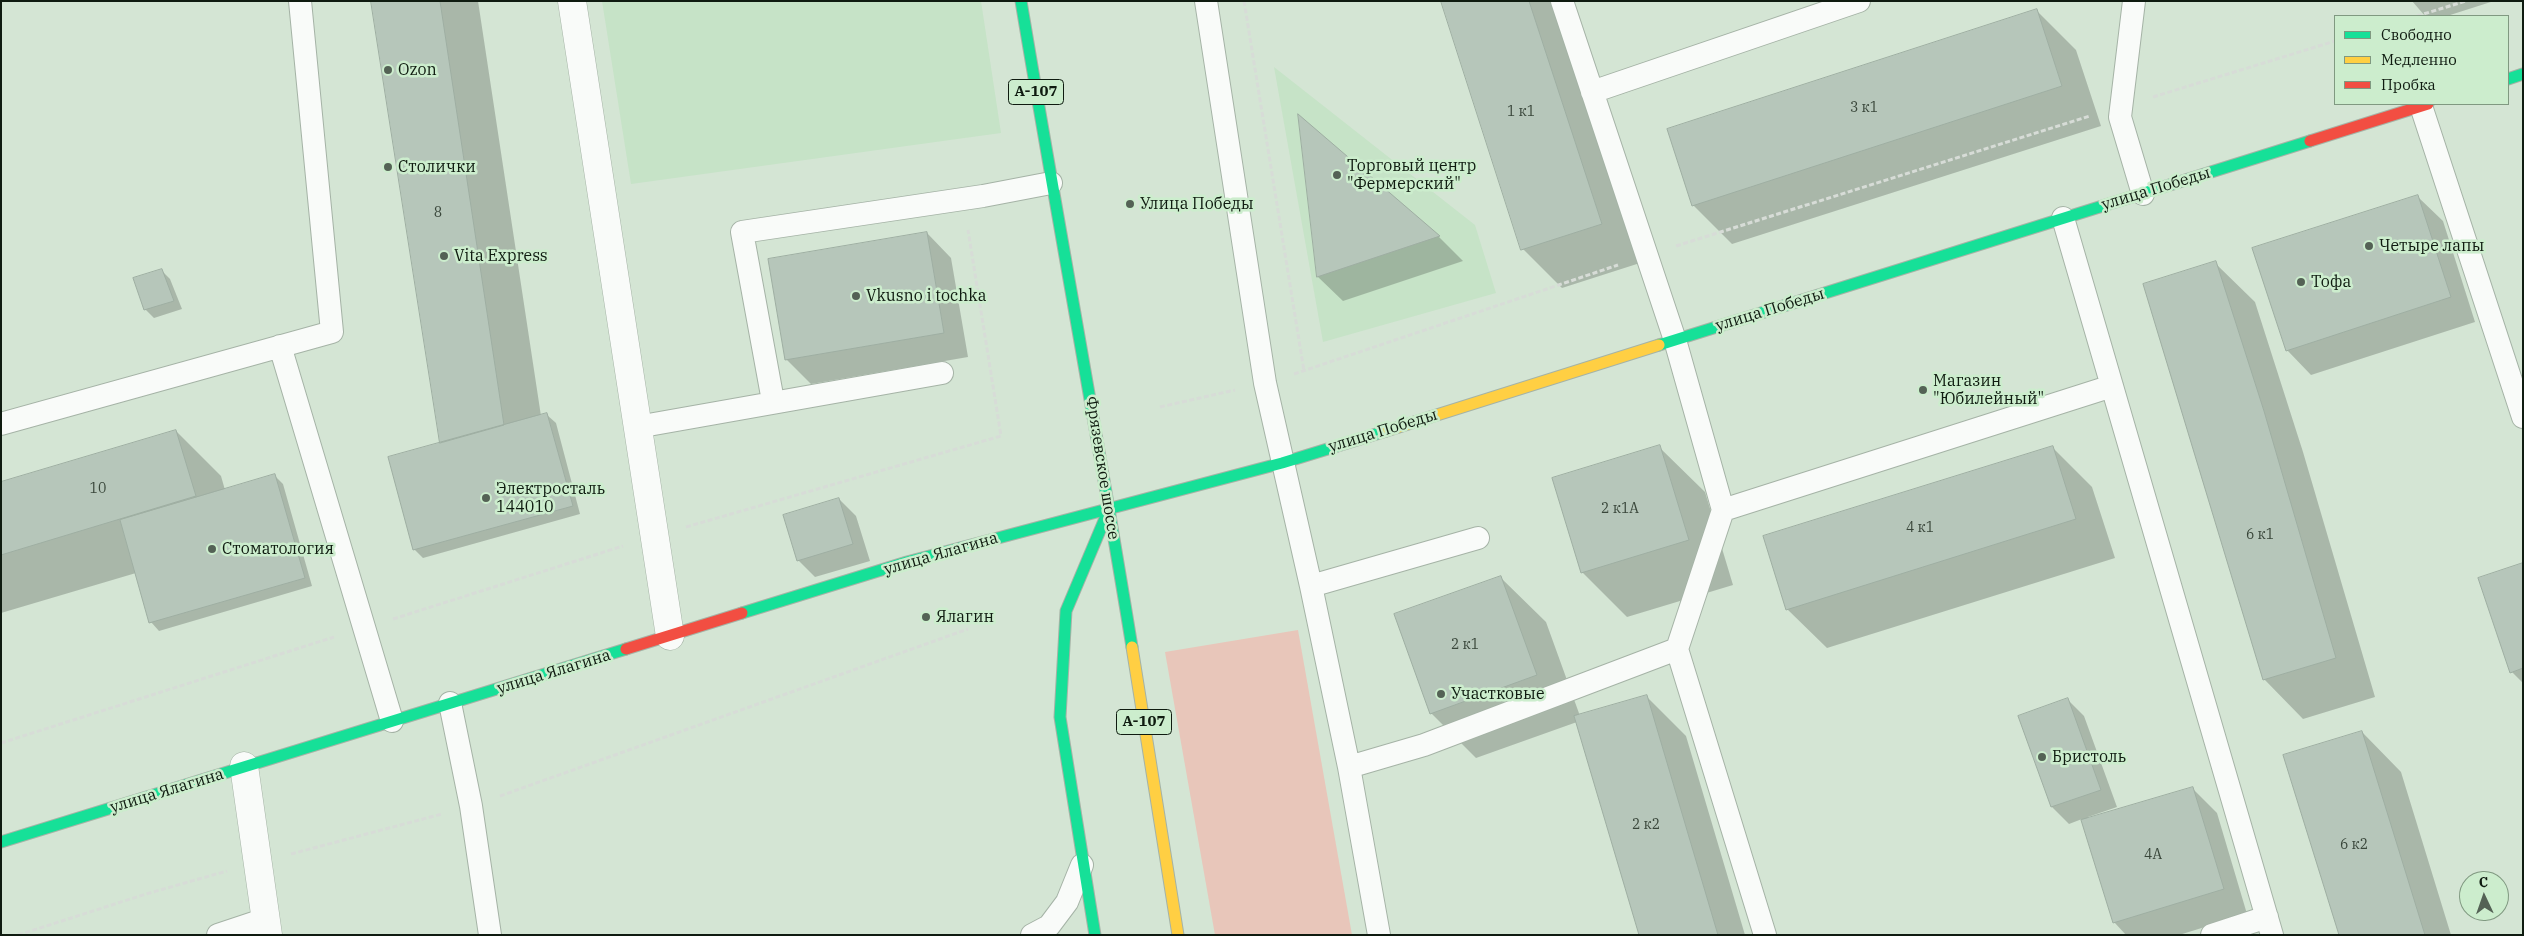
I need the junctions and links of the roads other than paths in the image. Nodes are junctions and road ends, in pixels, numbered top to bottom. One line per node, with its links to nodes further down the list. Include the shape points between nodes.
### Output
1 (300, 1): 16 (lane, via 332,332)
2 (572, 1): 22 (street)
3 (1021, 1): 12 (main road, Фрязевское шоссе / А-107)
4 (1206, 1): 23 (lane, via 1265,383)
5 (1562, 1): 10 (lane)
6 (1859, 1): 10 (lane)
7 (2134, 1): 13 (lane, via 2120,118)
8 (2523, 74): 9 (main road)
9 (2509, 79)
10 (1592, 92): 15 (lane)
11 (2425, 105): 13 (main road, улица Победы); 20 (lane)
12 (1051, 183): 19 (lane, via 742,232); 24 (main road, Фрязевское шоссе / А-107)
13 (2143, 194): 14 (main road, улица Победы)
14 (2063, 218): 15 (main road, улица Победы); 18 (lane)
15 (1675, 340): 23 (main road, улица Победы); 25 (lane)
16 (280, 346): 21 (lane); 31 (lane)
17 (942, 373): 19 (lane)
18 (2112, 386): 25 (lane); 36 (lane)
19 (773, 402): 22 (lane)
20 (2522, 413)
21 (1, 424)
22 (637, 427): 28 (street)
23 (1282, 462): 24 (main road, улица Победы); 27 (lane)
24 (1109, 509): 28 (main road, улица Ялагина, via 916,560); 35 (main road, via 1066,611 1060,717); 42 (main road, Фрязевское шоссе / А-107)
25 (1723, 510): 29 (lane)
26 (1478, 538): 27 (lane)
27 (1311, 586): 33 (lane)
28 (670, 636): 30 (main road, улица Ялагина)
29 (1677, 649): 33 (lane, via 1424,745); 44 (lane)
30 (450, 703): 31 (main road, улица Ялагина); 39 (lane, via 471,806)
31 (392, 721): 32 (main road, улица Ялагина)
32 (244, 766): 34 (main road, улица Ялагина); 37 (street)
33 (1349, 767): 43 (lane)
34 (1, 842)
35 (1082, 865): 40 (lane, via 1067,902 1049,926); 41 (main road)
36 (2270, 926): 45 (lane)
37 (267, 927): 38 (lane)
38 (218, 935)
39 (490, 935)
40 (1032, 935)
41 (1095, 935)
42 (1178, 935)
43 (1379, 935)
44 (1765, 935)
45 (2212, 935)

